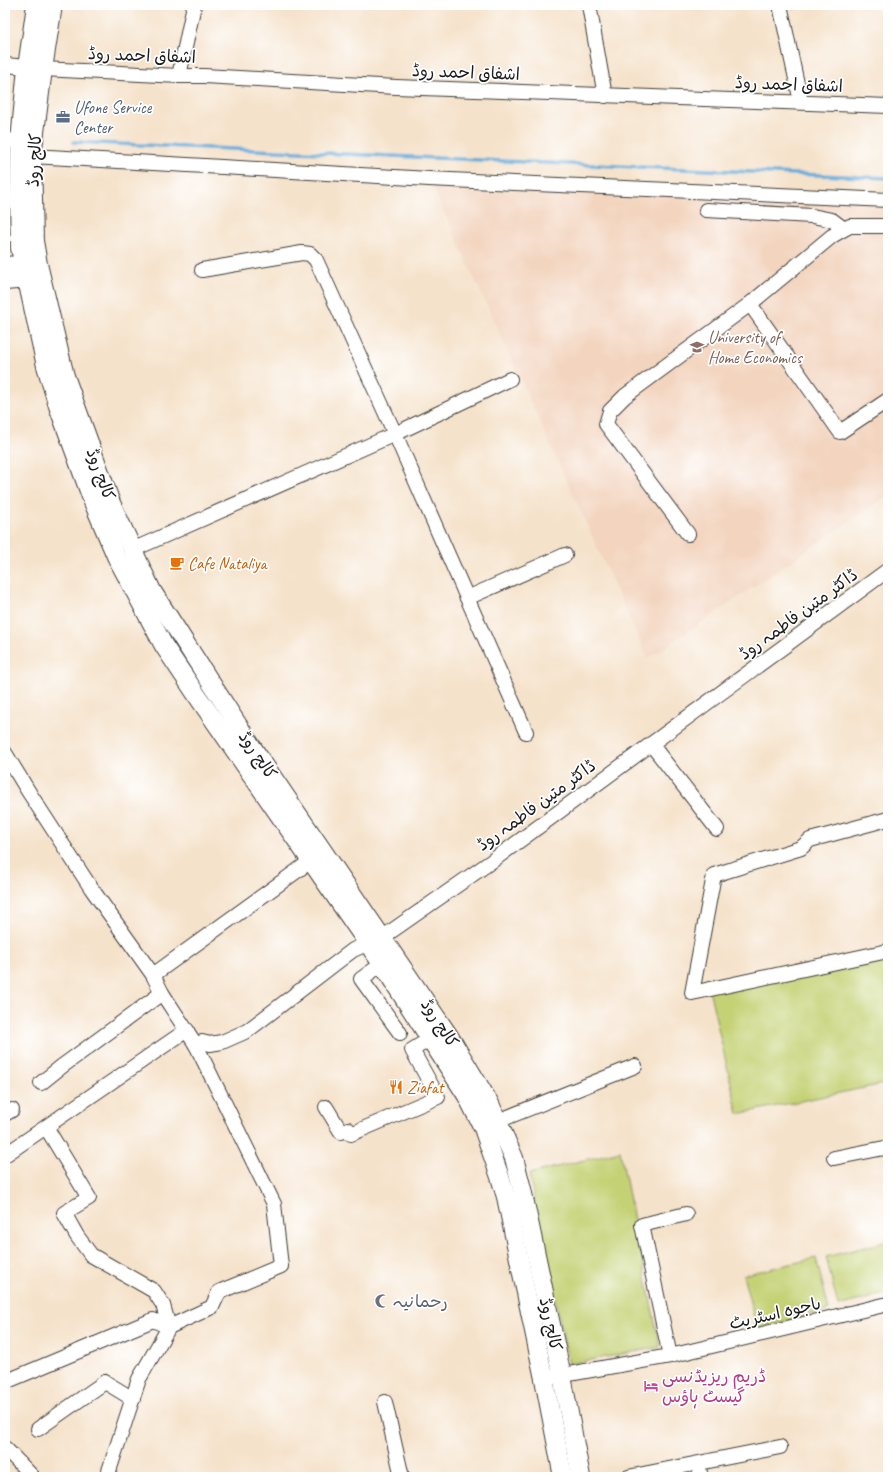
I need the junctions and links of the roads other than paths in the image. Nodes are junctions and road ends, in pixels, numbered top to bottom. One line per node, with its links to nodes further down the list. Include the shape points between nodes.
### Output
1 (36, 5): 7 (main road, کالج روڈ)
2 (53, 5): 7 (main road, کالج روڈ)
3 (194, 5): 8 (street)
4 (589, 5): 9 (street)
5 (780, 5): 10 (street)
6 (5, 65): 7 (street, اشفاق احمد روڈ)
7 (35, 68): 8 (street, اشفاق احمد روڈ); 12 (main road, کالج روڈ); 13 (main road, کالج روڈ)
8 (179, 76): 9 (street, اشفاق احمد روڈ)
9 (605, 96): 10 (street, اشفاق احمد روڈ)
10 (801, 102): 11 (street, اشفاق احمد روڈ)
11 (888, 106)
12 (13, 140): 20 (main road, کالج روڈ, via 19,200 20,248)
13 (32, 156): 14 (street, via 429,179); 20 (main road, کالج روڈ)
14 (888, 200)
15 (706, 210): 17 (street, via 812,216 832,220)
16 (888, 226): 17 (street, via 850,226)
17 (844, 229): 22 (street, via 832,236)
18 (5, 266): 20 (main road)
19 (202, 270): 25 (street, via 302,253 310,254 316,260)
20 (32, 272): 21 (main road); 27 (main road, کالج روڈ, via 65,376 111,503); 36 (main road, کالج روڈ, via 46,366 93,502 116,556 164,646 200,700)
21 (5, 281)
22 (750, 304): 24 (street, via 840,432); 26 (street, via 626,396 610,411 606,424)
23 (510, 380): 25 (street)
24 (888, 400)
25 (395, 434): 27 (street); 30 (street)
26 (688, 534)
27 (132, 550): 36 (main road, کالج روڈ, via 152,591 254,750)
28 (565, 555): 30 (street)
29 (888, 570): 32 (street, ڈاکٹر متین فاطمہ روڈ)
30 (467, 598): 31 (street)
31 (526, 732)
32 (651, 744): 35 (street); 37 (street, ڈاکٹر متین فاطمہ روڈ, via 492,861)
33 (5, 753): 40 (street, via 91,888)
34 (888, 819): 38 (street, via 810,840 801,848 714,875 692,993)
35 (716, 829)
36 (318, 856): 37 (main road, کالج روڈ); 40 (street)
37 (376, 941): 39 (main road, کالج روڈ); 45 (street, ڈاکٹر متین فاطمہ روڈ, via 353,950 247,1031 222,1042 202,1042); 49 (main road, کالج روڈ, via 450,1036)
38 (888, 951)
39 (382, 964): 43 (street, via 361,978); 44 (main road, کالج روڈ)
40 (153, 975): 41 (street)
41 (162, 994): 42 (street); 47 (street)
42 (184, 1027): 45 (street); 50 (street)
43 (400, 1033)
44 (430, 1039): 48 (street, via 412,1050 438,1097 351,1134 348,1129 341,1132); 59 (main road, کالج روڈ, via 483,1128 500,1177)
45 (196, 1045): 56 (street, via 274,1204 280,1266 219,1292 212,1307)
46 (635, 1066): 49 (street)
47 (41, 1083)
48 (326, 1107)
49 (498, 1121): 58 (main road, کالج روڈ, via 514,1158 522,1189)
50 (46, 1127): 52 (street); 56 (street, via 89,1198 64,1213 77,1236 91,1255 154,1291 163,1305)
51 (888, 1150): 53 (street, via 884,1148)
52 (5, 1155)
53 (834, 1158)
54 (686, 1214): 57 (street, via 642,1226)
55 (888, 1304): 57 (street, باجوہ اسٹریٹ)
56 (169, 1327): 60 (street, via 153,1320); 61 (street, via 139,1379)
57 (670, 1356): 58 (street, باجوہ اسٹریٹ)
58 (562, 1376): 59 (street, باجوہ اسٹریٹ); 71 (main road, کالج روڈ)
59 (544, 1379): 70 (main road, کالج روڈ)
60 (5, 1382)
61 (133, 1399): 63 (street, via 105,1382); 68 (street)
62 (385, 1402): 69 (street)
63 (38, 1429)
64 (780, 1447): 66 (street)
65 (5, 1448): 67 (street)
66 (699, 1470): 72 (street)
67 (33, 1477)
68 (107, 1477)
69 (402, 1477)
70 (563, 1477)
71 (581, 1477)
72 (628, 1477)

